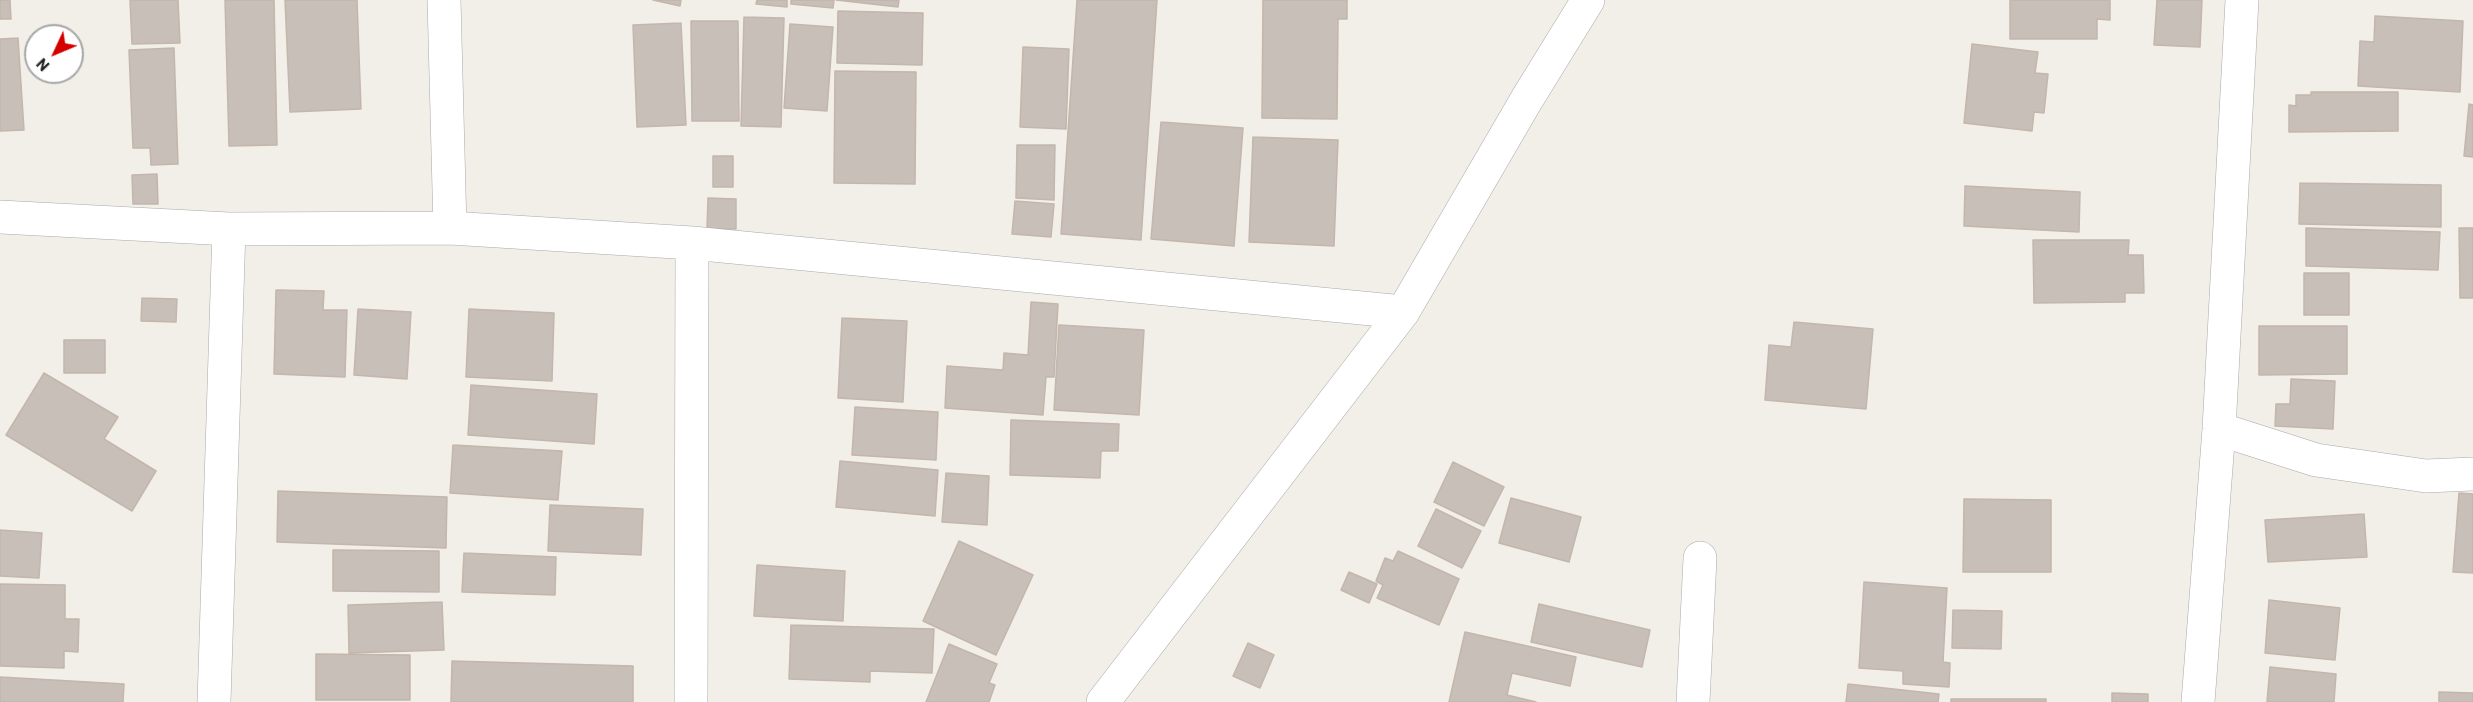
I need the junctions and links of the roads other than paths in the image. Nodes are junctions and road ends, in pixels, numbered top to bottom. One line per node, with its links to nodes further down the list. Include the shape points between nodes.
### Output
1 (444, 0): 5 (street)
2 (1588, 0): 8 (street)
3 (2242, 0): 9 (street)
4 (0, 217): 6 (street)
5 (450, 228): 6 (street); 7 (street)
6 (229, 229): 12 (street)
7 (692, 243): 8 (street); 13 (street)
8 (1402, 312): 14 (street)
9 (2219, 429): 10 (street, via 2316,460 2426,476); 16 (street)
10 (2473, 474)
11 (1700, 558): 15 (street)
12 (214, 702)
13 (691, 702)
14 (1103, 702)
15 (1693, 702)
16 (2198, 702)

